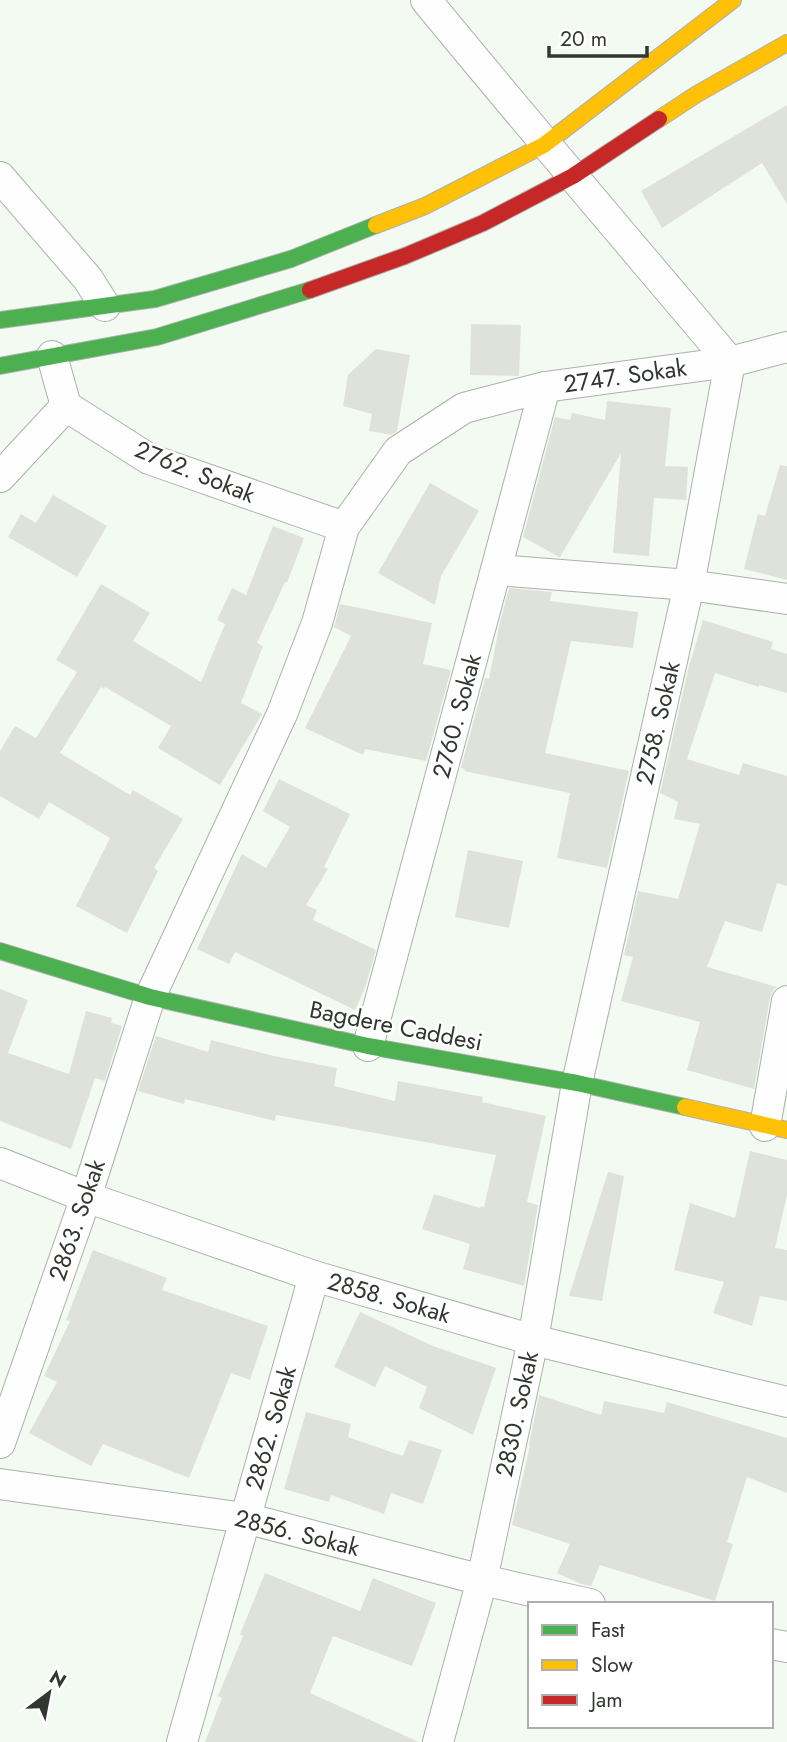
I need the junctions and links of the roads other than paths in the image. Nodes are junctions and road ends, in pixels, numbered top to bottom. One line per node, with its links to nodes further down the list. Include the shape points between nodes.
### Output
1 (425, 0): 4 (street)
2 (733, 0): 4 (main road)
3 (787, 43): 5 (main road, via 697,94)
4 (544, 145): 5 (street); 7 (main road, via 425,206 291,259 155,299)
5 (573, 176): 10 (main road, via 483,223 315,288 157,337); 11 (street)
6 (0, 177): 7 (street, via 88,279)
7 (105, 306): 8 (main road)
8 (0, 320)
9 (787, 347): 11 (street, 2747. Sokak)
10 (52, 356): 12 (main road); 14 (street)
11 (730, 362): 13 (street, 2747. Sokak); 18 (street, 2758. Sokak)
12 (0, 366)
13 (545, 387): 16 (street, 2747. Sokak, via 464,408 398,451); 17 (street, 2760. Sokak)
14 (66, 406): 15 (street); 16 (street, 2762. Sokak, via 149,458)
15 (0, 477)
16 (344, 527): 21 (street, via 317,623 282,713)
17 (497, 570): 18 (street); 23 (street, 2760. Sokak)
18 (689, 585): 19 (street); 24 (street, 2758. Sokak)
19 (787, 599)
20 (0, 951): 21 (main road, Bagdere Caddesi)
21 (150, 997): 23 (main road, Bagdere Caddesi); 27 (street, 2863. Sokak)
22 (787, 1002): 25 (street)
23 (368, 1045): 24 (main road, Bagdere Caddesi)
24 (577, 1083): 25 (main road, Bagdere Caddesi); 29 (street, 2830. Sokak)
25 (776, 1128)
26 (0, 1163): 27 (street, 2858. Sokak)
27 (86, 1197): 28 (street, 2858. Sokak); 31 (street, 2863. Sokak)
28 (314, 1276): 29 (street, 2858. Sokak); 33 (street, 2862. Sokak)
29 (533, 1340): 30 (street, 2858. Sokak); 34 (street, 2830. Sokak)
30 (787, 1402)
31 (0, 1443)
32 (0, 1484): 33 (street, 2856. Sokak)
33 (245, 1518): 34 (street, 2856. Sokak); 36 (street, 2862. Sokak)
34 (482, 1580): 35 (street, 2856. Sokak); 37 (street, 2830. Sokak)
35 (581, 1602)
36 (182, 1742)
37 (438, 1742)

